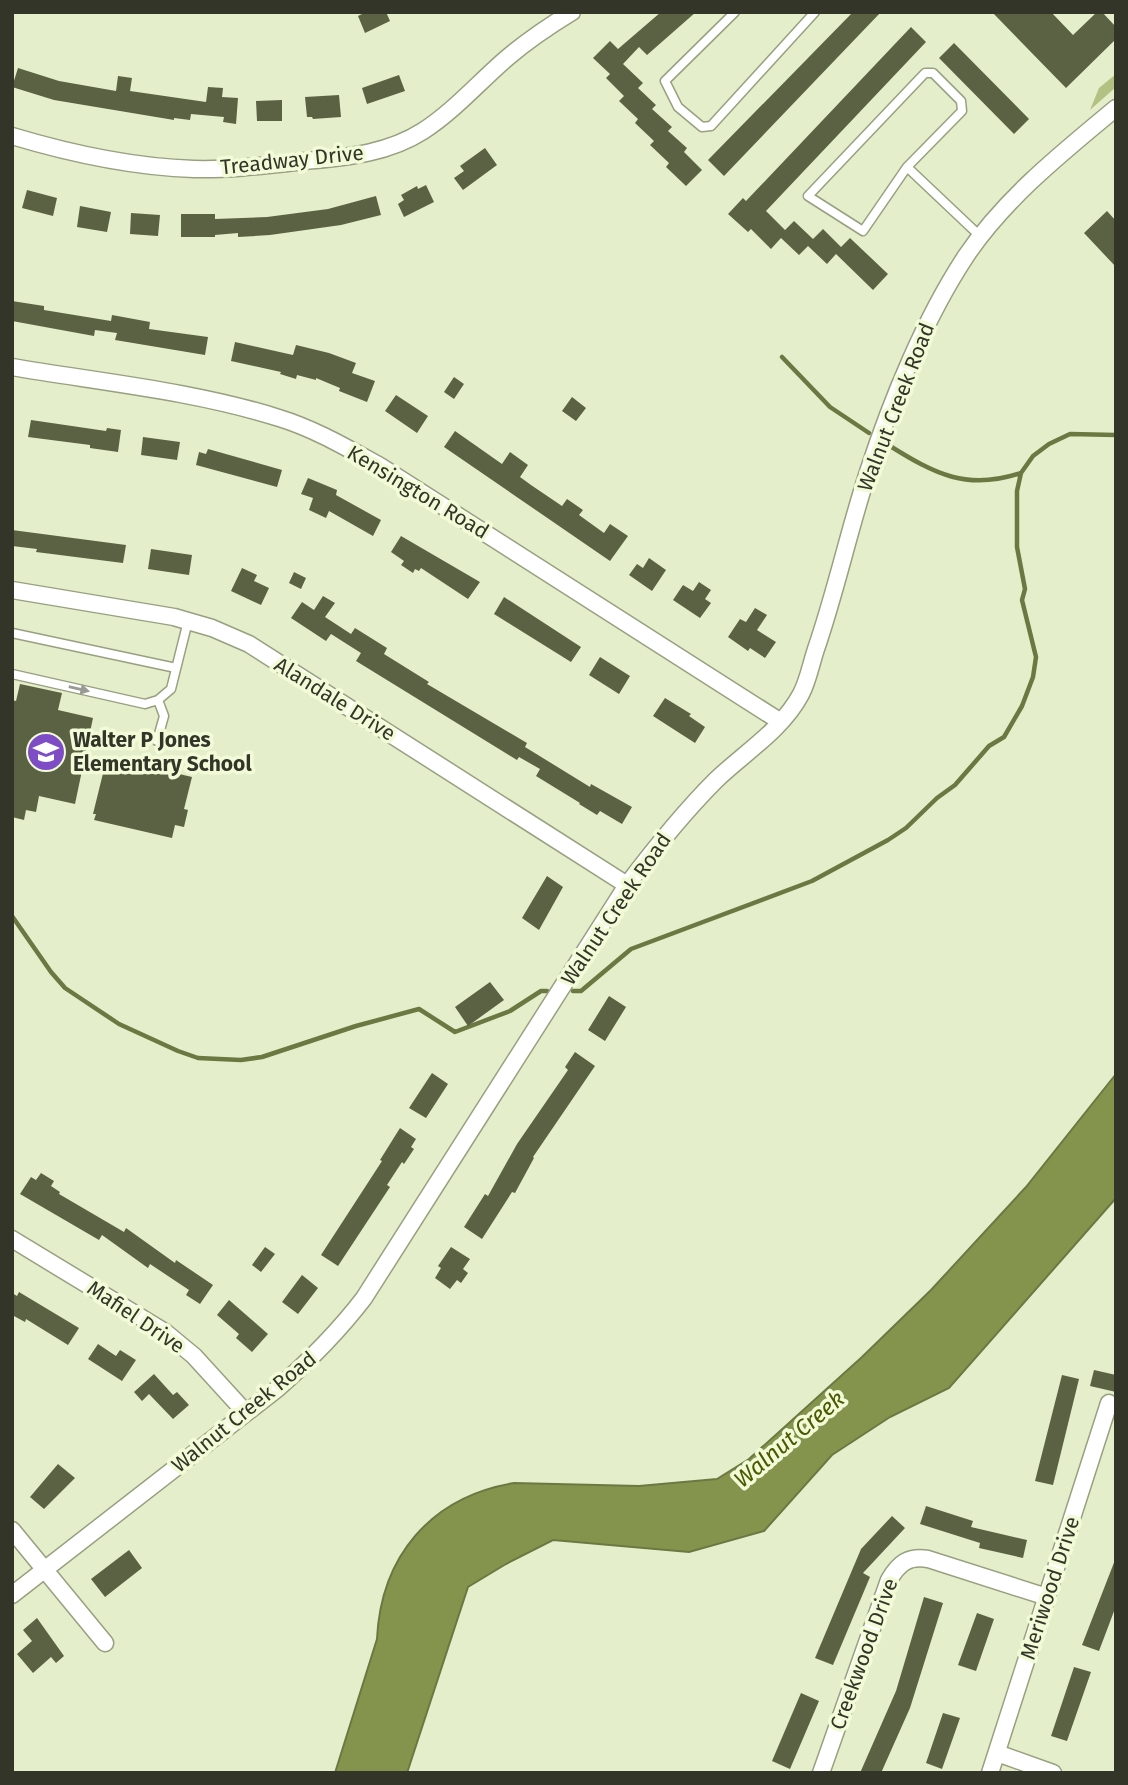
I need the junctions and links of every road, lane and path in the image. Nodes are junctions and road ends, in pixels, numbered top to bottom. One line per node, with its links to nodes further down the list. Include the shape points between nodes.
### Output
1 (572, 12): 5 (street, Treadway Drive, via 508,57 424,130 405,141 355,156 170,168 69,153)
2 (735, 12): 3 (lane, via 665,81 678,107 702,127 711,125)
3 (815, 12)
4 (1116, 108): 7 (street, Walnut Creek Road, via 1028,184)
5 (12, 136)
6 (907, 167): 6 (lane, via 962,111 961,101 933,73 925,73 808,196 863,231); 7 (lane)
7 (981, 237): 15 (street, Walnut Creek Road, via 940,299 916,349 868,472 801,694)
8 (12, 367): 15 (street, Kensington Road, via 239,406 329,438)
9 (12, 590): 10 (street, Alandale Drive)
10 (188, 621): 12 (lane); 17 (street, Alandale Drive, via 249,644)
11 (12, 634): 12 (lane)
12 (176, 668): 14 (lane, via 171,689)
13 (12, 674): 14 (lane, one-way to 14, via 145,704)
14 (158, 700): 16 (lane, via 164,716)
15 (781, 722): 17 (street, Walnut Creek Road, via 716,780)
16 (157, 741)
17 (627, 885): 20 (street, Walnut Creek Road, via 364,1298 312,1358)
18 (12, 1239): 20 (street, Mafiel Drive, via 165,1332 194,1356)
19 (1109, 1403): 24 (street, Meriwood Drive)
20 (246, 1413): 22 (street, Walnut Creek Road)
21 (12, 1530): 22 (street)
22 (46, 1569): 23 (street, Walnut Creek Road); 25 (street)
23 (12, 1595)
24 (1047, 1597): 26 (street, Meriwood Drive); 27 (street, Creekwood Drive, via 928,1559 905,1560 889,1580)
25 (105, 1643)
26 (997, 1753): 28 (street, Meriwood Drive); 29 (street)
27 (821, 1773)
28 (990, 1773)
29 (1053, 1773)

